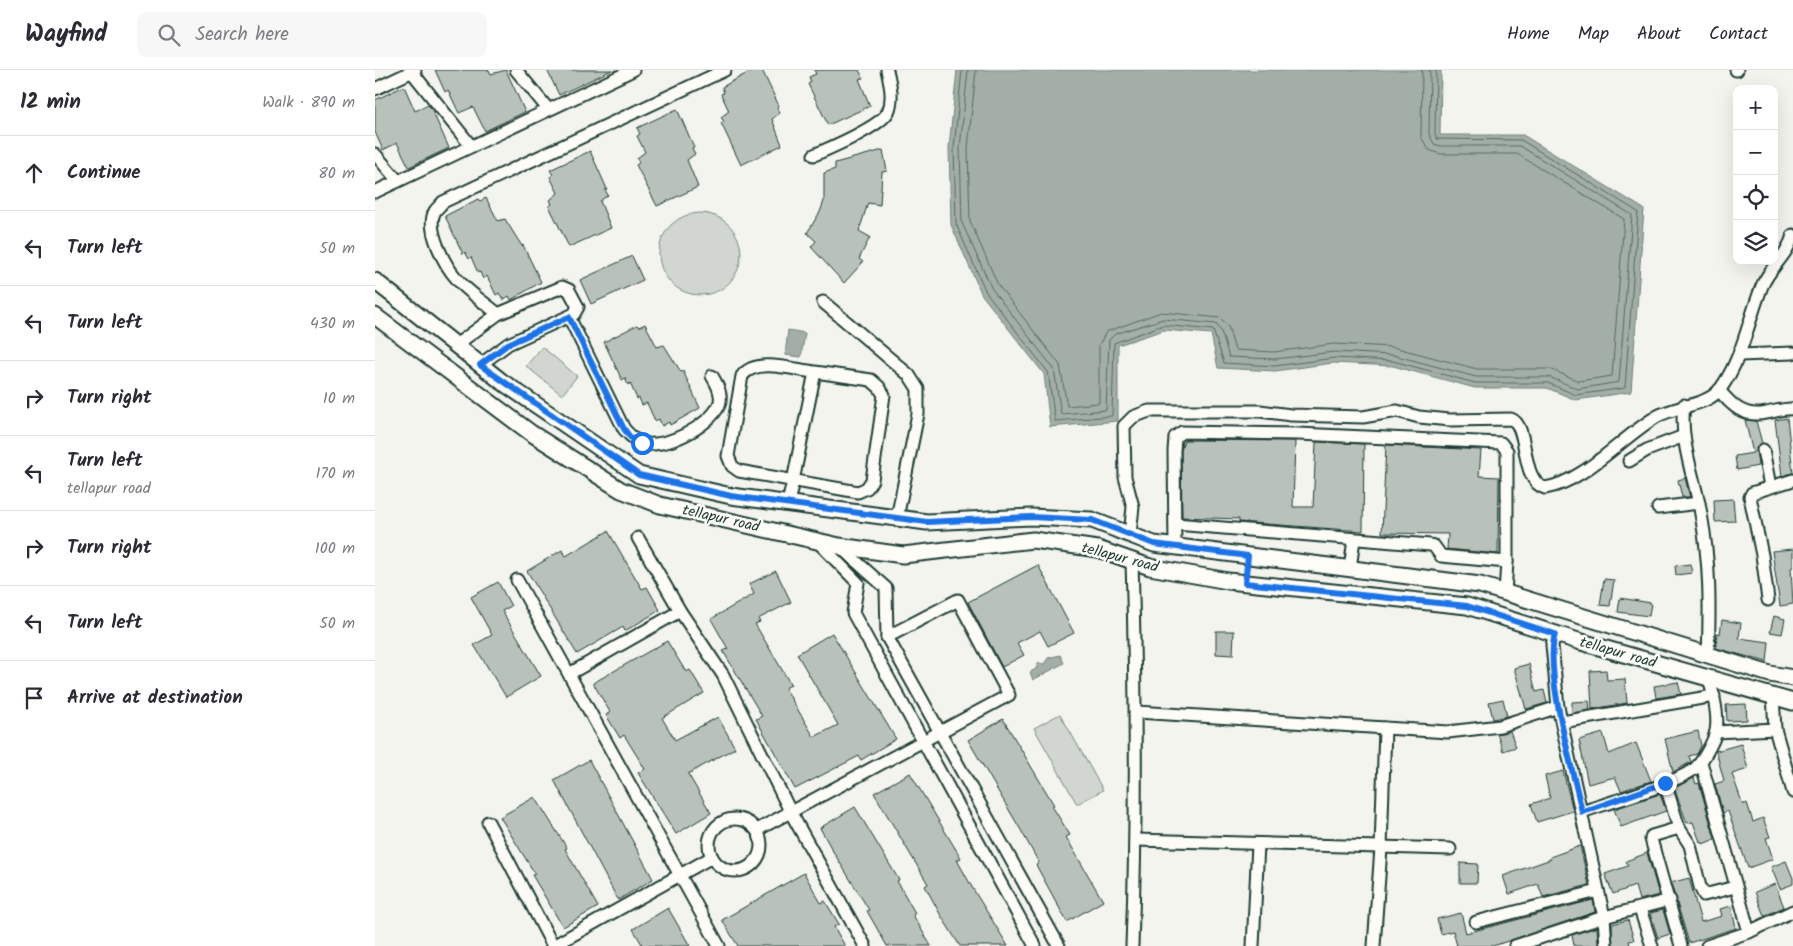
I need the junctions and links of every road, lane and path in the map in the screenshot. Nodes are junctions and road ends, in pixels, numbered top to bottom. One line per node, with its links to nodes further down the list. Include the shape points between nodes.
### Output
1 (516, 70): 7 (street)
2 (725, 70): 16 (street, via 443,202 435,212 432,226 449,270)
3 (887, 70): 10 (street, via 891,101 887,114 872,126)
4 (413, 71): 6 (street); 8 (street)
5 (627, 71): 7 (street)
6 (375, 89)
7 (548, 109): 8 (street)
8 (471, 146): 11 (street)
9 (375, 154): 11 (street)
10 (814, 155)
11 (398, 181): 12 (street)
12 (375, 192)
13 (1793, 235): 21 (street, via 1789,247 1763,285)
14 (375, 281): 19 (street)
15 (823, 302): 37 (street, via 909,375 918,389 918,414)
16 (498, 314): 18 (street, via 562,287 569,290 578,307); 19 (street)
17 (375, 316): 42 (street, tellapur road, via 531,433 621,490 660,505)
18 (569, 317): 22 (street, via 508,344); 24 (street, via 624,429 630,437 642,443 656,444 700,427 720,404)
19 (456, 346): 22 (street)
20 (1793, 353): 21 (street)
21 (1740, 355): 25 (street)
22 (480, 365): 34 (street, via 639,475 731,496)
23 (815, 372): 32 (street); 32 (street, via 759,366 748,368 742,376 729,456 732,466 739,471); 32 (street, via 871,380 884,395 872,480 867,488 858,492)
24 (713, 376)
25 (1719, 390): 26 (street, via 1702,402); 27 (street, via 1733,407 1744,412 1759,414)
26 (1684, 405): 28 (street); 39 (street, via 1646,423 1581,472 1545,488 1535,480 1518,426 1511,419 1450,420 1397,411 1363,417 1260,411 1149,411 1133,417 1124,426 1125,477 1133,507)
27 (1793, 410)
28 (1684, 436): 30 (street, via 1647,450); 35 (street)
29 (1763, 450): 33 (street)
30 (1629, 462)
31 (1793, 480): 33 (street)
32 (793, 482): 34 (street)
33 (1770, 486): 52 (street, via 1752,493 1750,497)
34 (788, 503): 37 (street)
35 (1699, 503): 36 (street); 56 (street, via 1711,589)
36 (1657, 508)
37 (897, 518): 39 (street, via 927,522 1031,517 1092,520)
38 (1175, 524): 41 (street); 44 (street); 47 (street, via 1174,445 1175,436 1182,432 1501,443 1507,451)
39 (1130, 534): 44 (street, via 1154,544)
40 (638, 538): 53 (street)
41 (1354, 539): 47 (street, via 1430,545 1435,546 1441,556); 48 (street)
42 (816, 540): 43 (street, tellapur road); 70 (street, via 857,583 853,612)
43 (839, 546): 46 (street, tellapur road, via 903,555 1033,540 1098,549); 55 (street, via 886,588)
44 (1175, 546): 45 (street)
45 (1248, 556): 48 (street); 50 (street)
46 (1132, 561): 50 (street, tellapur road); 64 (street)
47 (1507, 567): 51 (street)
48 (1350, 569): 51 (street, via 1480,585)
49 (517, 580): 57 (street)
50 (1245, 583): 54 (street, tellapur road, via 1467,606)
51 (1505, 592): 56 (street)
52 (1768, 600)
53 (680, 611): 57 (street); 74 (street, via 723,675)
54 (1555, 634): 58 (street, tellapur road); 63 (street, via 1552,645)
55 (887, 637): 69 (street); 69 (street, via 958,600 1009,695)
56 (1708, 655): 59 (street)
57 (569, 674): 84 (street)
58 (1709, 678): 60 (street); 61 (street, tellapur road)
59 (1793, 678)
60 (1713, 696): 65 (street); 68 (street)
61 (1773, 696): 62 (street, tellapur road); 67 (street)
62 (1793, 700)
63 (1559, 707): 65 (street); 66 (street, via 1500,726 1448,732)
64 (1137, 712): 66 (street); 79 (street)
65 (1562, 722): 75 (street)
66 (1385, 728): 81 (street)
67 (1775, 729): 68 (street); 73 (street)
68 (1716, 732): 71 (street)
69 (939, 733): 70 (street); 93 (street)
70 (924, 742): 74 (street); 95 (street)
71 (1701, 762): 72 (street, via 1693,770); 85 (street)
72 (1665, 783): 75 (street); 77 (street)
73 (1793, 792)
74 (791, 812): 78 (street); 97 (street)
75 (1582, 812): 86 (street)
76 (488, 822): 84 (street, via 553,946)
77 (1679, 828): 85 (street, via 1689,845 1702,893 1708,895); 87 (street, via 1651,839)
78 (757, 830): 83 (street, via 742,820 724,822 717,827 710,841); 83 (street, via 761,838 759,856 747,868 731,871 717,864)
79 (1136, 840): 80 (street); 99 (street)
80 (1258, 844): 81 (street); 100 (street)
81 (1381, 848): 82 (street); 101 (street)
82 (1450, 849)
83 (712, 857): 84 (street)
84 (680, 875): 96 (street)
85 (1735, 887): 92 (street)
86 (1598, 891): 90 (street); 91 (street)
87 (1670, 900): 88 (street); 105 (street)
88 (1640, 909): 90 (street); 104 (street)
89 (1793, 911): 92 (street)
90 (1604, 917): 102 (street); 103 (street)
91 (1476, 922)
92 (1749, 932): 94 (street)
93 (1052, 933): 95 (street); 98 (street)
94 (1739, 941): 106 (street)
95 (1032, 945)
96 (719, 946)
97 (865, 946)
98 (1059, 946)
99 (1132, 946)
100 (1253, 946)
101 (1374, 946)
102 (1515, 946)
103 (1606, 946)
104 (1652, 946)
105 (1681, 946)
106 (1707, 946)

